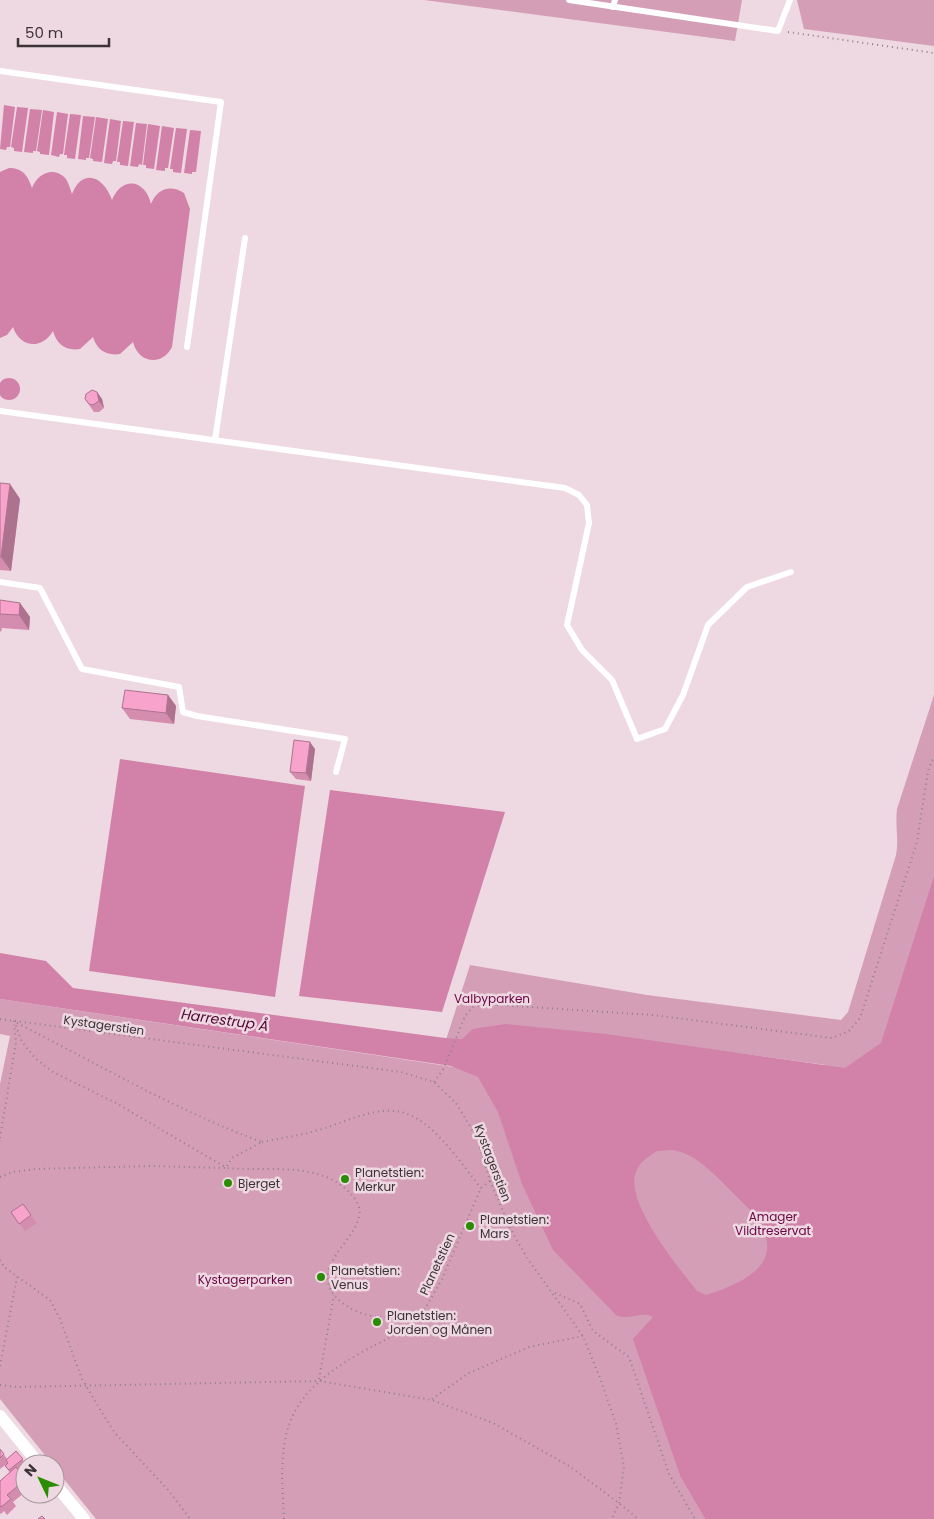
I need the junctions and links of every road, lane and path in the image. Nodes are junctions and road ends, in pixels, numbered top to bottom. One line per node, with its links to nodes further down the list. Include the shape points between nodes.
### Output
1 (569, 0): 4 (lane)
2 (616, 0): 4 (lane)
3 (790, 0): 5 (lane)
4 (613, 7): 5 (lane)
5 (778, 31): 6 (path)
6 (934, 53)
7 (0, 71): 9 (lane, via 221,102)
8 (245, 238): 11 (lane)
9 (187, 347)
10 (0, 411): 11 (lane)
11 (215, 440): 12 (lane, via 565,488 580,495 587,505 590,523 567,625 582,650 612,680 637,740 665,729 683,695 708,625 747,587)
12 (792, 572)
13 (0, 582): 15 (lane, via 40,588 82,669 179,687 183,712 197,716 345,739)
14 (934, 756): 18 (path, via 928,771 917,842 860,1018 849,1031 832,1038 654,1014 483,1004 473,1007 465,1016 444,1068)
15 (336, 772)
16 (0, 1019): 17 (path, Kystagerstien)
17 (14, 1021): 18 (path, Kystagerstien, via 401,1072); 19 (path, via 16,1042); 20 (path, via 203,1118); 21 (path, via 22,1042 53,1072 116,1103)
18 (434, 1082): 23 (path, Kystagerstien, via 456,1103 472,1131)
19 (0, 1138)
20 (262, 1142): 21 (path, via 232,1158); 24 (path, via 315,1131 374,1113 402,1112 424,1123 444,1142)
21 (226, 1168): 22 (path, via 35,1169); 28 (path, via 307,1171 339,1184 357,1202 360,1216 328,1270 329,1285)
22 (0, 1177)
23 (490, 1182): 24 (path); 27 (path, Kystagerstien, via 510,1228)
24 (481, 1188): 29 (path, Planetstien)
25 (0, 1260): 26 (path)
26 (17, 1276): 31 (path); 34 (path, via 50,1300)
27 (552, 1292): 30 (path, Kystagerstien); 45 (path, via 580,1304 593,1331 629,1357 669,1474)
28 (334, 1295): 29 (path, Planetstien, via 356,1311 379,1317 407,1315); 32 (path)
29 (425, 1309): 32 (path, via 404,1331 357,1355)
30 (583, 1336): 35 (path, via 529,1348 469,1372); 39 (path, Kystagerstien, via 616,1424 624,1467)
31 (0, 1366)
32 (319, 1381): 34 (path); 35 (path); 42 (path, via 299,1405 286,1431 282,1455)
33 (0, 1385): 34 (path)
34 (85, 1385): 41 (path, via 116,1433)
35 (432, 1400): 39 (path, via 493,1423 569,1466)
36 (0, 1416): 37 (street)
37 (31, 1454)
38 (65, 1496): 40 (street)
39 (620, 1503): 43 (path, Kystagerstien); 44 (path)
40 (84, 1519)
41 (190, 1519)
42 (284, 1519)
43 (612, 1519)
44 (638, 1519)
45 (695, 1519)

